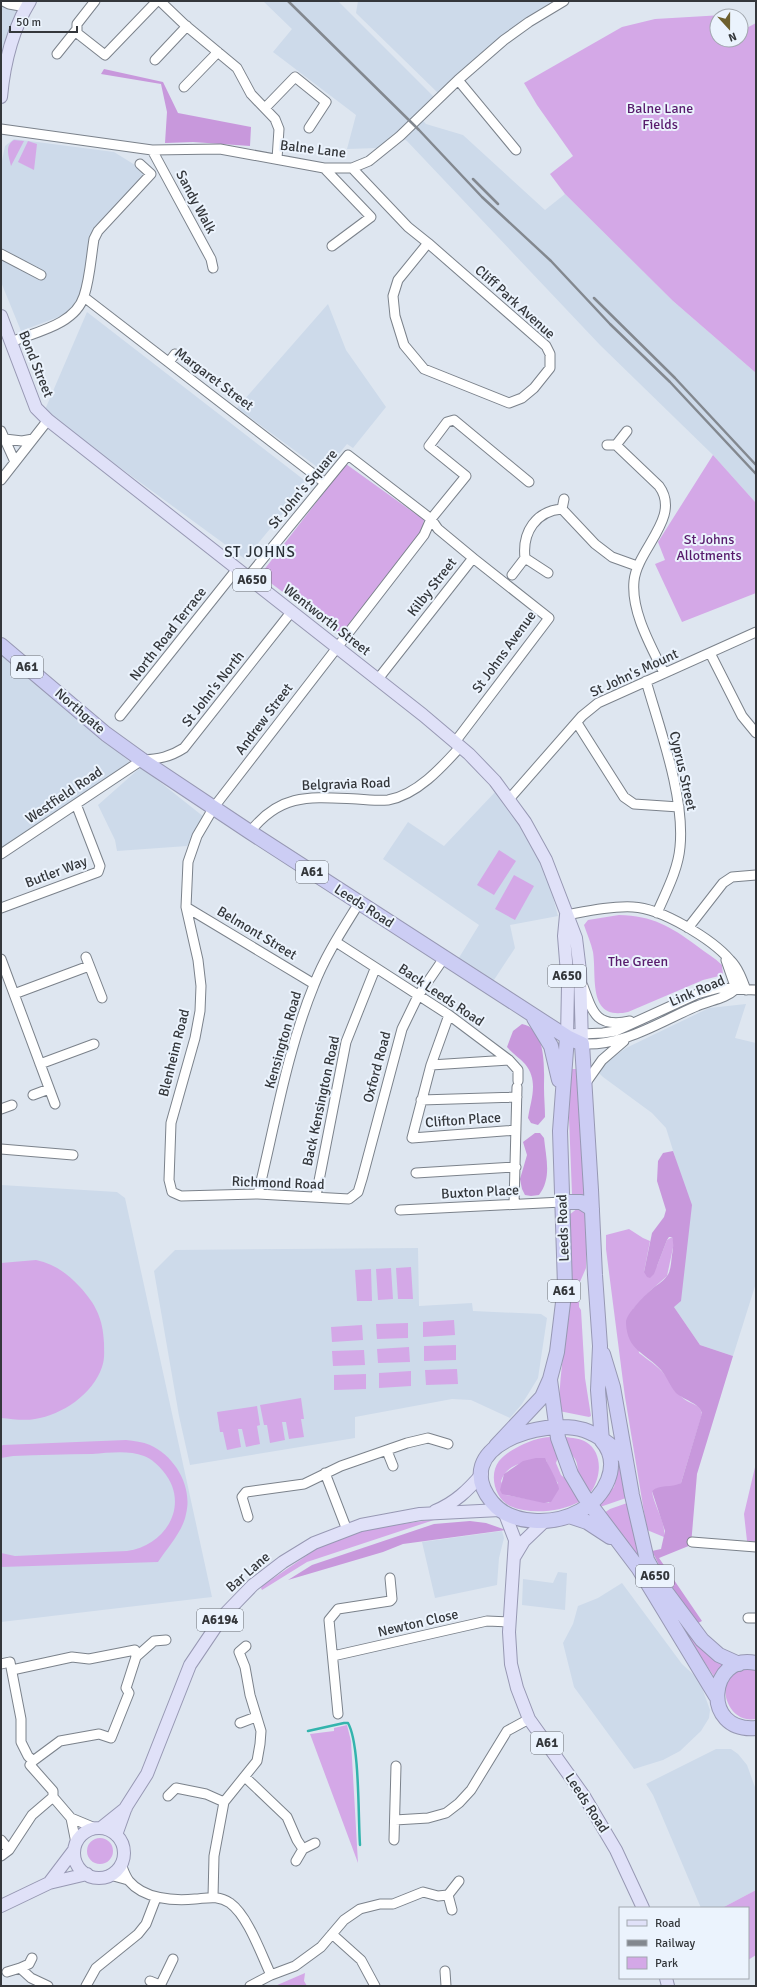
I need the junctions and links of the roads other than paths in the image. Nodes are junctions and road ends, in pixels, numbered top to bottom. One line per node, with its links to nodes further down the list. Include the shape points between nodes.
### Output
1 (3, 1): 6 (street, via 9,4)
2 (95, 1): 8 (street, via 77,24)
3 (157, 1): 8 (street, via 105,55 77,33)
4 (160, 1): 7 (street)
5 (564, 1): 12 (street, Balne Lane, via 504,40)
6 (28, 4): 14 (main road, via 15,31 7,58)
7 (187, 26): 9 (street); 11 (street)
8 (77, 29): 10 (street)
9 (218, 52): 13 (street); 15 (street, via 237,68 251,94)
10 (57, 54)
11 (155, 60)
12 (458, 80): 19 (street); 23 (street, Balne Lane, via 394,141 369,161)
13 (184, 87)
14 (1, 97)
15 (265, 108): 16 (street, via 295,77 326,102); 20 (street, via 275,119 279,129)
16 (309, 128)
17 (1, 129): 18 (street, Balne Lane)
18 (152, 150): 20 (street, Balne Lane, via 220,149); 27 (street, Sandy Walk, via 211,259)
19 (516, 150)
20 (277, 159): 22 (street, Balne Lane)
21 (140, 164): 29 (street, via 151,174 98,231 94,239)
22 (324, 168): 23 (street, Balne Lane); 25 (street, via 371,217)
23 (352, 168): 24 (street, Cliff Park Avenue)
24 (428, 243): 24 (street, Cliff Park Avenue, via 546,346 550,354 550,368 522,398 509,403 424,369 404,345 395,316 394,296 398,280)
25 (332, 246)
26 (1, 254): 28 (street)
27 (213, 268)
28 (41, 275)
29 (84, 297): 31 (street, via 72,315 57,324); 33 (street, Margaret Street)
30 (1, 316): 31 (main road, Bond Street / A650)
31 (11, 342): 34 (main road, Bond Street / A650, via 36,408)
32 (175, 354): 33 (street)
33 (169, 362): 41 (street, Margaret Street)
34 (48, 420): 37 (street); 48 (main road, Wentworth Street / A650)
35 (627, 430): 47 (street, via 611,445 664,493 666,509 651,551)
36 (3, 435): 37 (street, via 22,441); 38 (street)
37 (33, 439): 38 (street)
38 (15, 462): 39 (street)
39 (1, 480)
40 (529, 482): 44 (street, via 454,420 447,422 429,446 466,476)
41 (325, 483): 44 (street, St John's Square, via 348,455); 51 (street, St John's Square)
42 (564, 499): 43 (street)
43 (562, 509): 46 (street, via 551,510 542,515 526,536); 47 (street, via 595,544 612,557)
44 (431, 519): 45 (street, Kilby Street, via 438,529); 55 (street, via 424,535)
45 (473, 558): 58 (street, Kilby Street); 63 (street, St Johns Avenue, via 549,618)
46 (525, 558): 49 (street); 50 (street)
47 (637, 566): 57 (street, via 634,581 635,597 642,624)
48 (237, 569): 51 (main road, Wentworth Street / A650); 60 (street, North Road Terrace)
49 (548, 573)
50 (512, 575)
51 (248, 577): 52 (main road, Wentworth Street / A650)
52 (292, 611): 55 (main road, Wentworth Street / A650); 64 (street, St John's North, via 184,748 172,756)
53 (756, 632): 56 (street, St John's Mount)
54 (1, 645): 64 (highway, Northgate / A61, via 106,734)
55 (337, 647): 58 (main road, Wentworth Street / A650); 68 (street, Andrew Street)
56 (710, 653): 57 (street, St John's Mount); 62 (street, via 742,716)
57 (664, 673): 59 (street, St John's Mount)
58 (378, 679): 63 (main road, Wentworth Street / A650)
59 (646, 681): 61 (street, St John's Mount, via 598,703); 67 (street, Cyprus Street)
60 (120, 716)
61 (576, 723): 65 (street, St John's Mount); 67 (street, via 629,802)
62 (756, 733)
63 (458, 744): 65 (main road, A650); 69 (street, Belgravia Road, via 434,774 405,795 388,800 296,800 271,810)
64 (142, 760): 66 (street, Westfield Road); 68 (highway, Leeds Road / A61)
65 (510, 798): 76 (main road, A650, via 546,860)
66 (76, 804): 70 (street, Westfield Road); 74 (street, Butler Way, via 100,866 98,872)
67 (679, 806): 75 (street, Cyprus Street, via 680,848 674,873)
68 (214, 808): 69 (highway, Leeds Road / A61); 73 (street, Blenheim Road, via 197,836 188,862)
69 (250, 832): 72 (highway, Leeds Road / A61)
70 (1, 854)
71 (756, 875): 77 (street, via 732,877 722,883)
72 (359, 903): 78 (street, Kensington Road); 81 (highway, Leeds Road / A61)
73 (186, 907): 86 (street, Belmont Street); 117 (street, Blenheim Road, via 198,960 200,1011 171,1123 168,1180)
74 (1, 908)
75 (657, 913): 76 (street, via 624,907); 77 (street)
76 (566, 915): 85 (main road, A650, via 576,938); 96 (main road, A650, via 564,936 568,986)
77 (688, 928): 79 (street)
78 (336, 942): 84 (street, Back Leeds Road); 86 (street, Kensington Road)
79 (723, 954): 87 (street); 88 (street, via 735,966)
80 (86, 957): 83 (street)
81 (444, 958): 91 (street, Oxford Road); 93 (highway, Leeds Road / A61)
82 (1, 959): 90 (street)
83 (89, 966): 90 (street); 92 (street)
84 (375, 969): 91 (street, Back Leeds Road); 120 (street, Back Kensington Road, via 346,1042)
85 (581, 978): 95 (street, via 591,1008 601,1020 617,1023); 98 (main road, A650)
86 (314, 984): 119 (street, Kensington Road, via 299,1026)
87 (736, 989): 88 (street); 95 (street, Link Road, via 719,988 697,994); 97 (street, Link Road, via 726,997 696,1006)
88 (746, 990): 89 (street)
89 (756, 990)
90 (14, 994): 101 (street)
91 (418, 996): 94 (street, Back Leeds Road); 118 (street, Oxford Road, via 402,1029)
92 (102, 998)
93 (530, 1013): 96 (highway, Leeds Road / A61); 106 (highway, via 551,1046)
94 (449, 1015): 100 (street, Back Leeds Road); 102 (street)
95 (643, 1018): 98 (street, Link Road, via 612,1032)
96 (567, 1037): 98 (highway, Leeds Road / A61); 106 (highway, Leeds Road / A61)
97 (629, 1037): 98 (street, Link Road, via 610,1042); 103 (street, via 605,1056)
98 (582, 1039): 103 (highway, A61)
99 (94, 1044): 101 (street)
100 (509, 1060): 102 (street); 107 (street, Back Leeds Road, via 518,1070)
101 (40, 1064): 104 (street)
102 (431, 1065): 108 (street)
103 (584, 1086): 123 (highway, A61)
104 (49, 1089): 105 (street); 109 (street)
105 (34, 1095)
106 (561, 1096): 121 (highway, Leeds Road / A61)
107 (517, 1097): 108 (street); 112 (street, Back Leeds Road)
108 (421, 1100): 112 (street, Clifton Place, via 412,1138)
109 (55, 1104)
110 (12, 1105): 111 (street)
111 (1, 1109)
112 (516, 1130): 115 (street, Back Leeds Road)
113 (1, 1149): 114 (street)
114 (73, 1154)
115 (516, 1167): 116 (street); 122 (street, Back Leeds Road)
116 (416, 1173)
117 (172, 1192): 119 (street, Richmond Road, via 181,1196)
118 (358, 1192): 120 (street, Richmond Road, via 349,1199)
119 (258, 1194): 120 (street, Richmond Road)
120 (316, 1196)
121 (562, 1202): 122 (street, Buxton Place); 123 (highway, via 581,1202); 126 (highway, Leeds Road / A61, via 564,1296 557,1352)
122 (514, 1204): 124 (street, Buxton Place)
123 (592, 1209): 125 (highway, A61)
124 (400, 1210)
125 (600, 1346): 128 (highway, A61, via 598,1390); 132 (highway, A650, via 613,1387)
126 (550, 1379): 127 (highway, A650); 130 (highway, Leeds Road / A61, via 538,1402)
127 (556, 1427): 128 (highway, A61, via 585,1430); 130 (highway, A61, via 522,1433); 136 (highway, A650, via 567,1466)
128 (602, 1440): 132 (highway); 136 (highway, A61, via 610,1456 611,1472 606,1486)
129 (448, 1444): 131 (street, via 428,1438 407,1442)
130 (496, 1446): 135 (highway, A61, via 486,1459)
131 (387, 1451): 133 (street); 134 (street)
132 (625, 1457): 155 (highway, A650, via 641,1540 655,1575 702,1640 719,1655)
133 (392, 1466)
134 (325, 1473): 140 (street, via 304,1484 246,1492 242,1497); 142 (street)
135 (482, 1474): 137 (highway, A61, via 486,1491); 138 (main road, Bar Lane / A6194, via 451,1504)
136 (590, 1504): 139 (highway, A61); 143 (highway, A650)
137 (503, 1512): 138 (main road, Bar Lane / A6194); 141 (highway, A61, via 526,1519); 146 (main road, Leeds Road / A61, via 514,1536)
138 (431, 1513): 142 (main road, Bar Lane / A6194, via 384,1520)
139 (569, 1516): 141 (highway, A61); 143 (highway, via 590,1524)
140 (248, 1517)
141 (546, 1520): 146 (main road, Leeds Road / A61, via 524,1541)
142 (346, 1530): 171 (main road, Bar Lane / A6194, via 314,1543 283,1562 253,1585 223,1616 190,1665 147,1774)
143 (619, 1542): 157 (highway, A650, via 646,1580)
144 (692, 1542): 145 (street)
145 (756, 1547)
146 (513, 1560): 148 (main road, Leeds Road / A61)
147 (390, 1578): 151 (street, via 390,1601 338,1609 330,1617 328,1624)
148 (510, 1622): 151 (street, Newton Close, via 487,1621); 160 (main road, Leeds Road / A61, via 511,1664)
149 (166, 1640): 152 (street, via 154,1641)
150 (246, 1646): 159 (street, via 239,1652 245,1667)
151 (333, 1656): 158 (street)
152 (136, 1657): 156 (street, via 135,1650 89,1659 72,1657); 165 (street, via 126,1688 128,1693 111,1738 99,1734 60,1741)
153 (756, 1663): 155 (highway)
154 (1, 1664): 156 (street, via 10,1662)
155 (739, 1664): 157 (highway, via 729,1669 721,1678)
156 (12, 1670): 165 (street, via 21,1719 21,1742)
157 (716, 1696): 162 (highway, via 725,1718)
158 (338, 1714)
159 (256, 1717): 161 (street); 167 (street, via 261,1731 257,1761)
160 (529, 1719): 173 (street, via 507,1731 472,1790 459,1803 446,1812 428,1818); 193 (main road, Leeds Road / A61, via 600,1822)
161 (240, 1723)
162 (741, 1727): 163 (highway); 164 (highway)
163 (756, 1728)
164 (756, 1740)
165 (33, 1761): 169 (street, via 30,1764 53,1792)
166 (396, 1766): 173 (street)
167 (245, 1777): 170 (street); 180 (street, via 287,1818)
168 (168, 1796): 170 (street, via 176,1788 206,1794)
169 (53, 1797): 172 (street); 181 (street, via 32,1815)
170 (224, 1802): 190 (street, via 214,1856)
171 (126, 1807): 174 (main road, Bar Lane / A6194); 175 (main road, Bar Lane / A6194)
172 (71, 1818): 174 (street); 179 (street)
173 (395, 1820): 177 (street)
174 (98, 1828): 175 (main road); 179 (main road, A6194, via 84,1833)
175 (116, 1835): 183 (main road, via 123,1849)
176 (1, 1840): 181 (street)
177 (394, 1840)
178 (314, 1843): 180 (street)
179 (75, 1847): 184 (main road, via 76,1864); 188 (main road, A6194)
180 (303, 1849): 182 (street)
181 (5, 1853)
182 (296, 1861)
183 (121, 1864): 185 (main road); 186 (street)
184 (86, 1874): 185 (main road, A6194, via 97,1877); 188 (main road, A6194)
185 (110, 1875): 186 (street)
186 (128, 1880): 191 (street)
187 (459, 1881): 189 (street)
188 (49, 1883): 192 (main road, A6194)
189 (448, 1895): 194 (street); 195 (street, via 438,1896 423,1892 393,1904 360,1909 344,1920)
190 (213, 1897): 191 (street, via 178,1900); 201 (street, via 227,1901 241,1914)
191 (156, 1898): 204 (street, via 146,1924 138,1934 96,1968)
192 (1, 1906)
193 (643, 1907)
194 (452, 1910)
195 (332, 1934): 201 (street, via 322,1947 295,1966); 207 (street, via 361,1960)
196 (32, 1958): 198 (street, via 29,1964)
197 (173, 1959): 205 (street)
198 (20, 1968): 200 (street); 203 (street, via 31,1978)
199 (445, 1971): 208 (street)
200 (7, 1972)
201 (271, 1975): 206 (street)
202 (150, 1981): 205 (street)
203 (48, 1986)
204 (86, 1986)
205 (160, 1986)
206 (250, 1986)
207 (375, 1986)
208 (446, 1986)

